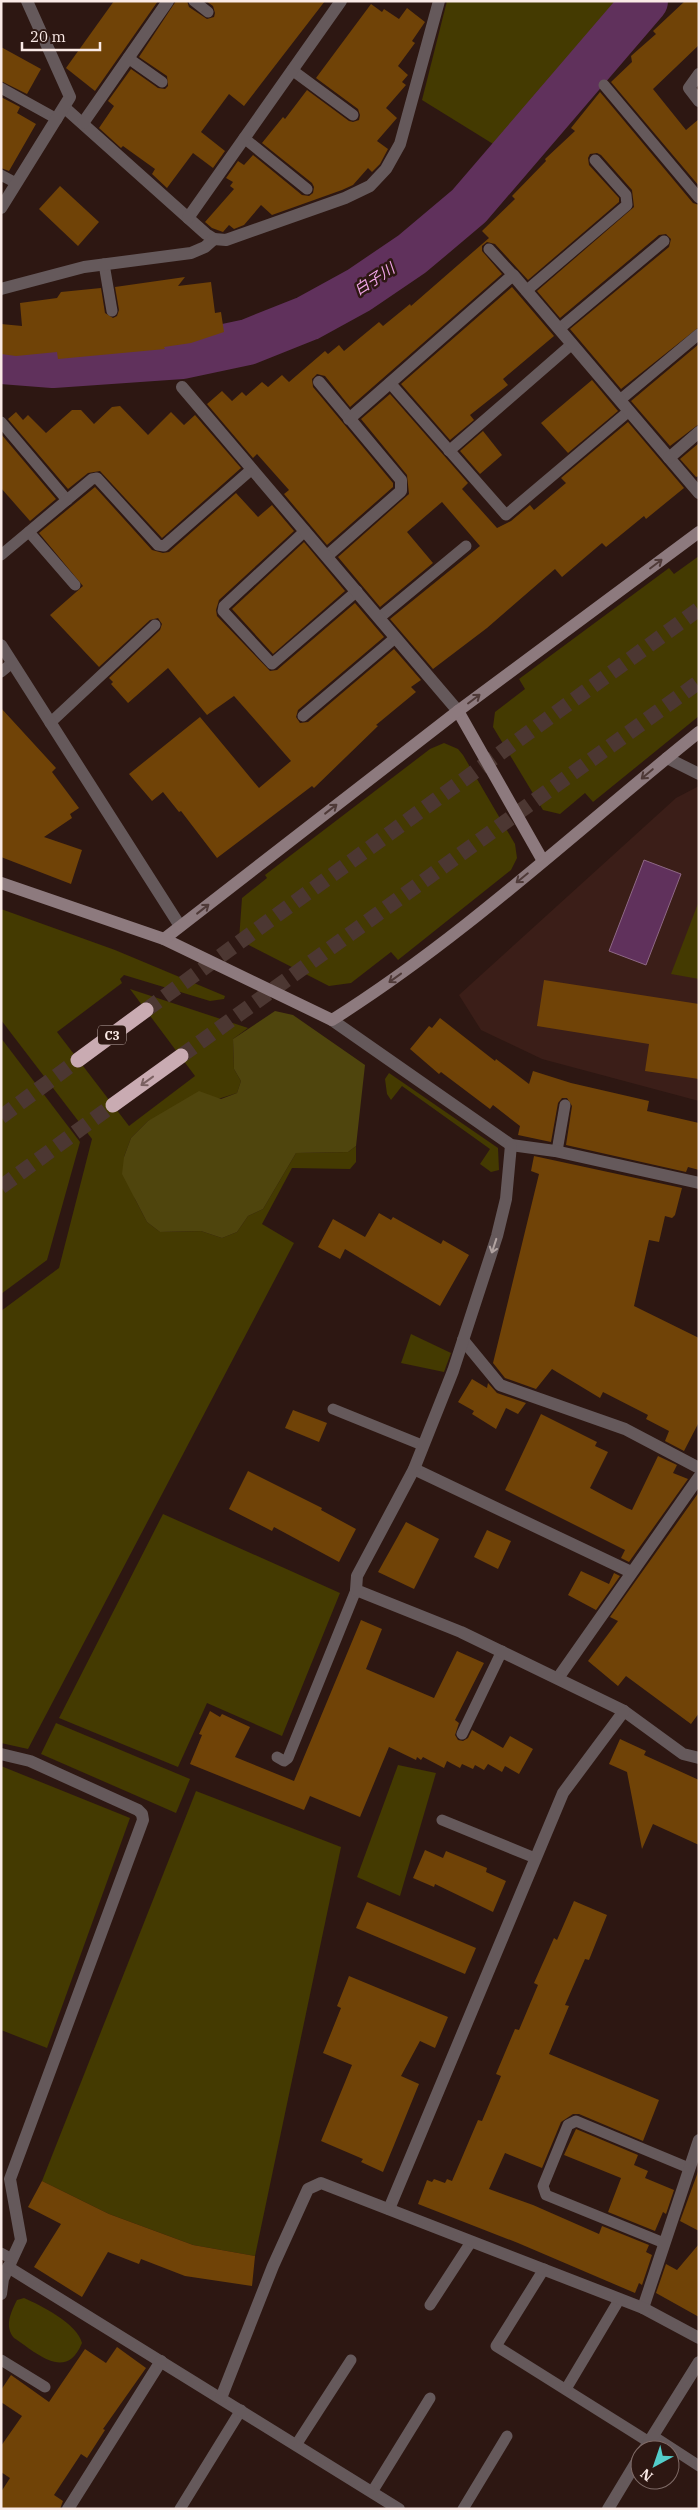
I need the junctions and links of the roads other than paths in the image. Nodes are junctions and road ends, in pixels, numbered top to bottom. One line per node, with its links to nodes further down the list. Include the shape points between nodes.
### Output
1 (28, 1): 14 (street, via 70,97)
2 (168, 1): 7 (street)
3 (194, 1): 6 (lane)
4 (341, 1): 8 (street)
5 (439, 1): 26 (street, via 400,144 386,169 370,186 226,240)
6 (208, 12)
7 (128, 58): 10 (lane); 17 (street)
8 (292, 70): 15 (lane); 18 (street)
9 (699, 74): 13 (street, via 689,88)
10 (162, 82)
11 (604, 85): 23 (lane)
12 (1, 88): 16 (lane)
13 (699, 101)
14 (65, 108): 16 (street); 17 (street)
15 (353, 115)
16 (57, 119): 21 (street)
17 (83, 123): 25 (street)
18 (244, 138): 22 (lane); 25 (street)
19 (596, 160): 32 (lane, via 626,195 626,205)
20 (1, 175): 21 (lane)
21 (16, 183): 24 (street)
22 (307, 189)
23 (699, 198)
24 (1, 208)
25 (188, 218): 26 (street)
26 (214, 239): 29 (street, via 191,253)
27 (664, 241): 34 (lane)
28 (489, 249): 30 (lane)
29 (104, 264): 31 (street); 33 (lane)
30 (514, 275): 32 (street); 38 (street)
31 (1, 289)
32 (526, 290): 34 (street)
33 (112, 310)
34 (559, 329): 36 (street)
35 (699, 334): 40 (lane)
36 (572, 344): 40 (street); 45 (lane)
37 (318, 382): 42 (street)
38 (390, 383): 42 (street); 45 (lane)
39 (182, 387): 47 (street)
40 (620, 400): 41 (street)
41 (629, 410): 45 (lane, via 506,515); 46 (street)
42 (349, 419): 55 (street, via 401,480 400,492)
43 (1, 422): 49 (lane)
44 (699, 432): 46 (street)
45 (450, 451)
46 (669, 458): 48 (street)
47 (252, 469): 49 (lane, via 161,547 97,478); 50 (street)
48 (699, 492)
49 (67, 500): 51 (lane)
50 (305, 531): 55 (street); 57 (lane, via 224,606 223,611 272,664)
51 (29, 532): 54 (lane); 56 (lane)
52 (699, 532): 64 (street, one-way to 52)
53 (466, 546): 58 (lane)
54 (1, 555)
55 (327, 556): 57 (street)
56 (75, 585)
57 (357, 591): 58 (street)
58 (379, 618): 60 (street)
59 (155, 625): 66 (lane)
60 (396, 638): 64 (street); 65 (lane)
61 (1, 645): 62 (street)
62 (12, 663): 63 (lane); 66 (street)
63 (1, 672)
64 (458, 711): 70 (street); 72 (street, one-way to 64)
65 (303, 716)
66 (50, 722): 72 (street)
67 (699, 732): 68 (street)
68 (667, 758): 69 (street); 70 (street, one-way to 70)
69 (699, 774)
70 (543, 861): 75 (street, one-way to 75, via 398,976)
71 (1, 883): 73 (street)
72 (180, 926): 73 (street)
73 (164, 938): 75 (street)
74 (146, 1010): 77 (highway, C3)
75 (332, 1020): 80 (street)
76 (181, 1056): 78 (highway, one-way to 78)
77 (78, 1060)
78 (113, 1105)
79 (565, 1105): 81 (lane)
80 (511, 1145): 81 (street); 83 (street, one-way to 83, via 506,1199 497,1236)
81 (557, 1151): 82 (street)
82 (699, 1183)
83 (463, 1340): 85 (street, via 438,1413); 87 (street, via 500,1385 625,1428)
84 (333, 1409): 85 (lane)
85 (422, 1445): 86 (street)
86 (414, 1468): 89 (street); 90 (street, via 357,1576)
87 (699, 1468)
88 (699, 1477): 89 (street)
89 (631, 1572): 92 (street)
90 (356, 1590): 91 (street); 96 (lane, via 288,1758 284,1761)
91 (502, 1651): 92 (street); 94 (lane)
92 (558, 1678): 93 (street)
93 (624, 1711): 97 (street, via 683,1754); 99 (street, via 562,1793)
94 (462, 1734)
95 (1, 1754): 105 (street, via 30,1761 138,1810 143,1820 10,2179 21,2240)
96 (277, 1758)
97 (699, 1758)
98 (442, 1820): 99 (lane)
99 (535, 1858): 102 (street)
100 (699, 2140): 101 (street)
101 (689, 2168): 104 (street); 104 (lane, via 576,2121 568,2125 543,2186 546,2195)
102 (389, 2209): 103 (street); 118 (street, via 321,2183 308,2189 273,2266)
103 (471, 2242): 106 (street); 109 (lane)
104 (664, 2243): 110 (street)
105 (7, 2260): 107 (street); 114 (street)
106 (544, 2269): 108 (street); 117 (lane, via 496,2346)
107 (1, 2294)
108 (619, 2300): 110 (street); 117 (lane)
109 (430, 2305)
110 (643, 2308): 111 (street)
111 (699, 2338)
112 (1, 2360): 116 (lane)
113 (351, 2360): 124 (lane)
114 (161, 2361): 118 (street); 129 (street)
115 (699, 2362): 123 (street)
116 (45, 2387)
117 (566, 2389): 122 (lane)
118 (221, 2398): 120 (street)
119 (430, 2398): 128 (lane)
120 (241, 2410): 124 (street); 130 (lane)
121 (507, 2436): 132 (lane)
122 (644, 2440)
123 (651, 2440)
124 (296, 2445): 128 (street)
125 (680, 2457): 126 (lane)
126 (699, 2466)
127 (630, 2473): 133 (street)
128 (372, 2492): 131 (street)
129 (68, 2509)
130 (180, 2509)
131 (399, 2509)
132 (463, 2509)
133 (608, 2509)

